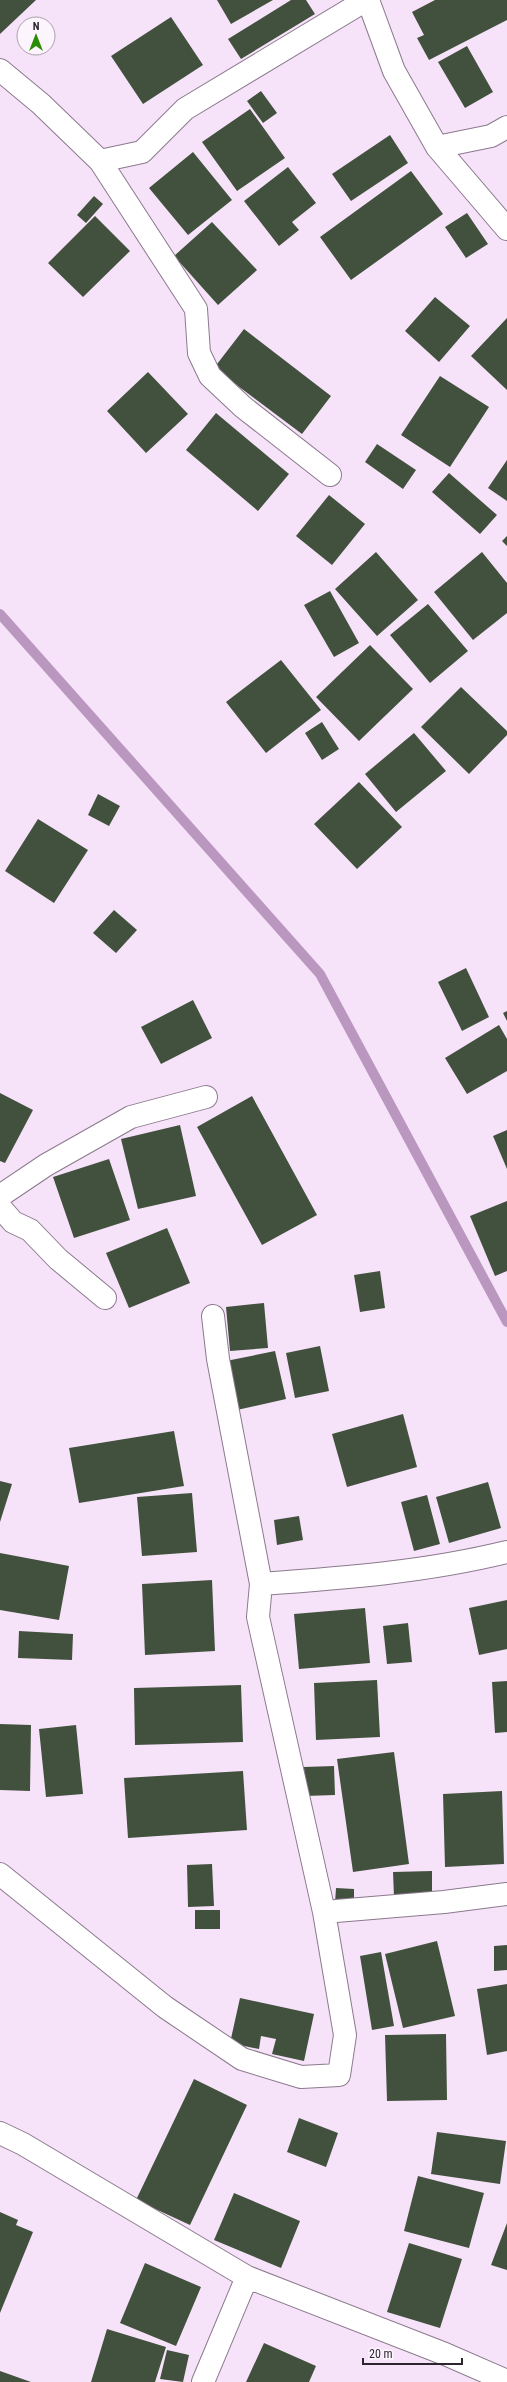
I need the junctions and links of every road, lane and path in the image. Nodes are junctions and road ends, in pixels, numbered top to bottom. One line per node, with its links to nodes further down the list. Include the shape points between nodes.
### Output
1 (367, 0): 4 (street, via 394,71); 5 (street, via 185,109 142,152)
2 (0, 70): 5 (street, via 41,104)
3 (507, 128): 4 (street, via 491,136)
4 (437, 147): 6 (street)
5 (100, 161): 7 (street, via 196,310 200,353 210,376 243,407)
6 (507, 229)
7 (330, 475)
8 (206, 1097): 9 (street, via 131,1117 46,1165)
9 (0, 1196)
10 (0, 1207): 11 (street, via 13,1222 30,1230 58,1259)
11 (105, 1298)
12 (213, 1316): 14 (street, via 218,1359)
13 (507, 1552): 14 (street, via 461,1563 363,1576)
14 (262, 1584): 17 (street, via 258,1617)
15 (0, 1874): 17 (street, via 165,2007 236,2055 301,2077 339,2075 345,2035)
16 (507, 1894): 17 (street)
17 (324, 1912)
18 (0, 2133): 19 (street, via 23,2144)
19 (247, 2277): 20 (street, via 445,2354); 21 (street)
20 (507, 2381)
21 (203, 2382)

